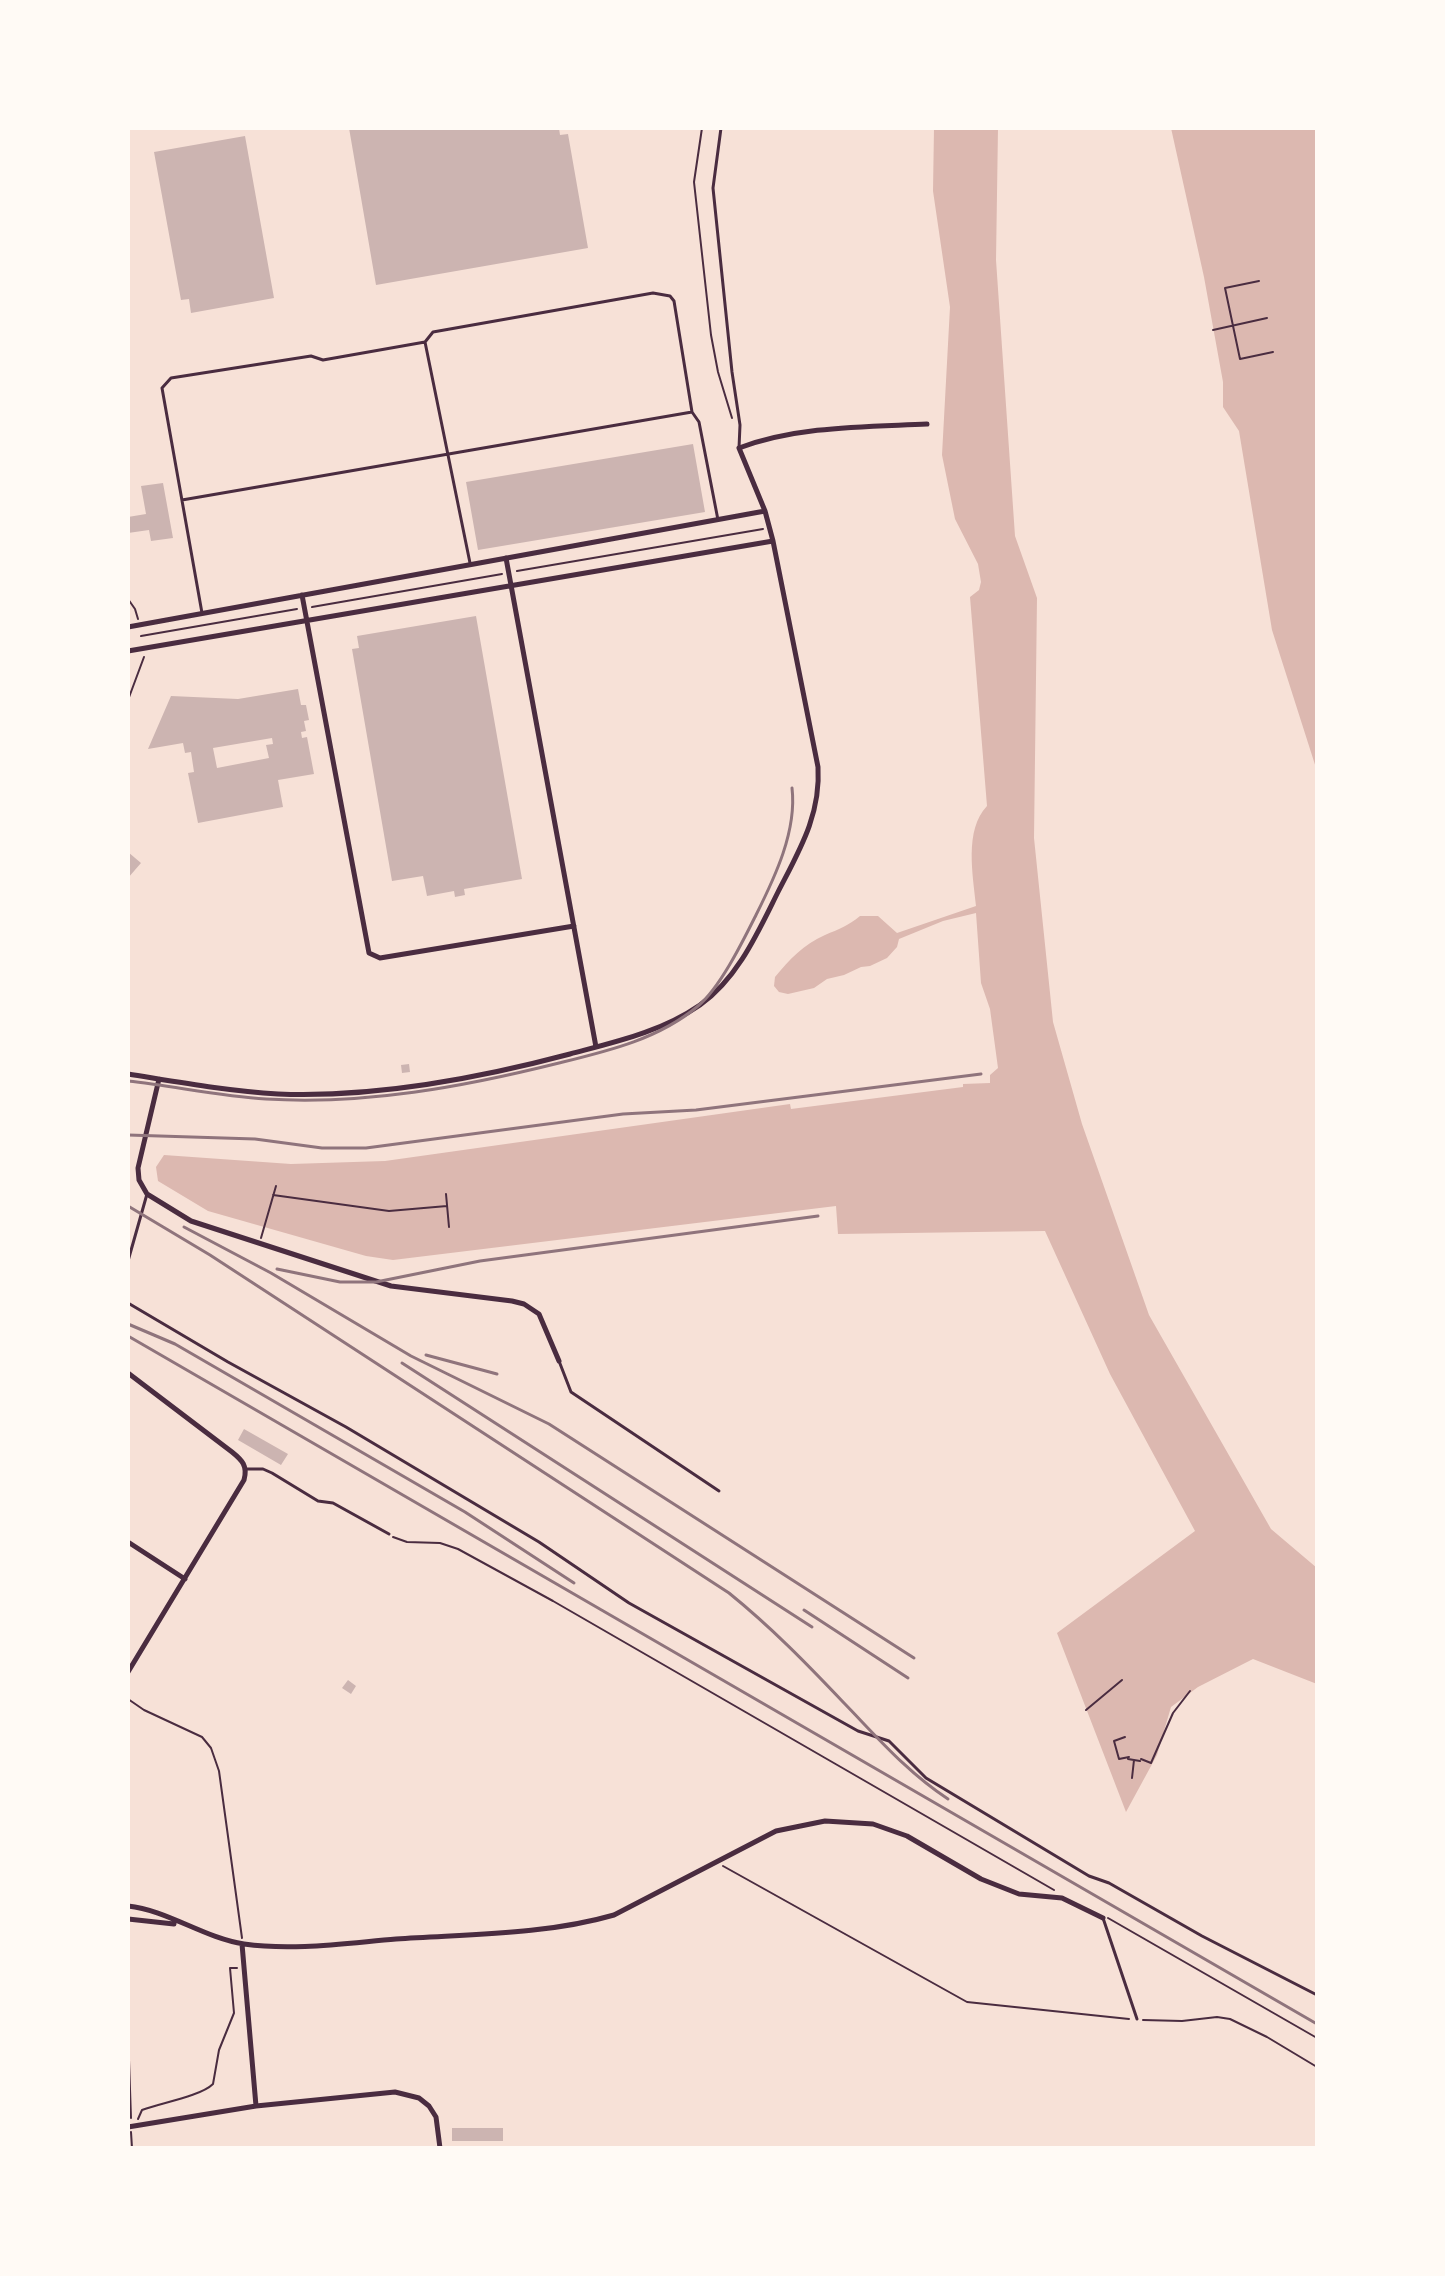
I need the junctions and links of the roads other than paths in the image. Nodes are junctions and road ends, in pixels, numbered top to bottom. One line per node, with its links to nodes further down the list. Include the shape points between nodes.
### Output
1 (721, 128): 5 (lane, via 713,188)
2 (425, 342): 3 (lane, via 433,332 664,294 674,301); 6 (lane); 7 (lane, via 171,378 162,388)
3 (692, 412): 6 (lane); 9 (lane, via 699,422)
4 (927, 424): 5 (street, via 808,431)
5 (739, 448): 8 (street)
6 (448, 453): 7 (lane); 12 (lane)
7 (182, 500): 15 (lane)
8 (765, 511): 9 (street); 10 (street)
9 (718, 520): 11 (street)
10 (773, 541): 13 (street); 20 (street, via 818,767 815,814 757,934 729,975 701,1004 671,1022)
11 (506, 558): 12 (street); 13 (street)
12 (470, 564): 14 (street)
13 (512, 586): 16 (street); 19 (street)
14 (302, 595): 15 (street); 16 (street)
15 (202, 613): 17 (street)
16 (307, 621): 18 (street); 19 (street, via 369,953 380,958)
17 (128, 627)
18 (128, 651)
19 (574, 926): 20 (street)
20 (596, 1047): 22 (street, via 487,1075 326,1094 218,1089)
21 (128, 1074): 22 (street)
22 (159, 1079): 23 (street, via 138,1168)
23 (147, 1194): 24 (lane); 26 (street, via 191,1221 391,1286 524,1304 539,1314)
24 (128, 1261)
25 (128, 1303): 39 (lane, via 539,1542 629,1603 858,1731 889,1741 926,1778 1089,1876)
26 (559, 1361): 29 (lane, via 571,1392)
27 (128, 1373): 28 (street, via 243,1460)
28 (246, 1469): 30 (lane, via 272,1473); 32 (street)
29 (719, 1491)
30 (389, 1534)
31 (128, 1542): 32 (street)
32 (185, 1579): 33 (street)
33 (128, 1672)
34 (128, 1906): 37 (street)
35 (1103, 1918): 38 (street, via 1062,1898 1019,1894 981,1879 907,1836 873,1824 825,1821 776,1831 592,1922 328,1944); 40 (lane)
36 (128, 1919): 37 (street)
37 (183, 1926): 38 (street)
38 (242, 1944): 41 (street)
39 (1317, 1995)
40 (1137, 2019)
41 (256, 2106): 42 (street, via 138,2124); 43 (street, via 408,2094 429,2106 436,2117)
42 (130, 2130)
43 (440, 2148)

